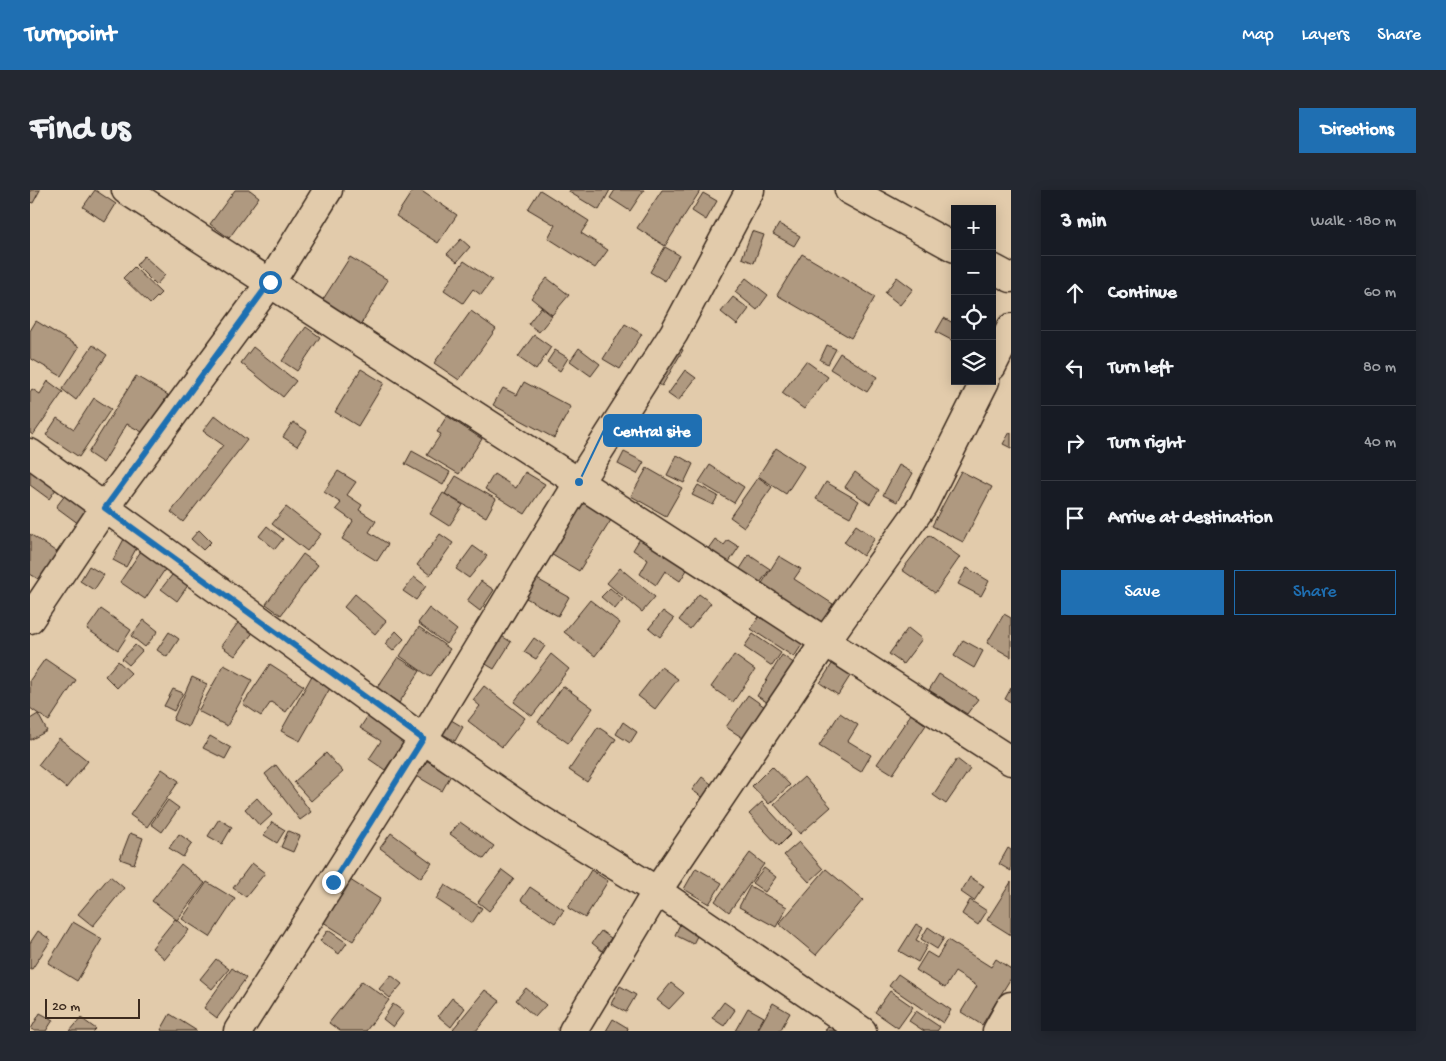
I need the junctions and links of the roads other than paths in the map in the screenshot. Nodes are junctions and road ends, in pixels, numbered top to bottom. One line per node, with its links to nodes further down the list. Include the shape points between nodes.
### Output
1 (126, 190): 8 (street)
2 (328, 190): 8 (street)
3 (750, 190): 13 (street, via 674,333)
4 (849, 190): 5 (street)
5 (951, 246)
6 (996, 270): 7 (street)
7 (1011, 278)
8 (270, 282): 13 (street); 14 (street)
9 (1011, 328): 10 (street)
10 (996, 358)
11 (983, 385): 16 (street, via 923,505)
12 (30, 453): 14 (street)
13 (579, 482): 16 (street); 17 (street)
14 (105, 508): 15 (street); 17 (street)
15 (30, 618)
16 (824, 642): 18 (street); 19 (street)
17 (423, 739): 19 (street, via 533,814); 21 (street)
18 (1011, 761)
19 (657, 891): 22 (street); 23 (street)
20 (1011, 1006): 24 (street)
21 (238, 1031)
22 (573, 1031)
23 (862, 1031)
24 (997, 1031)

